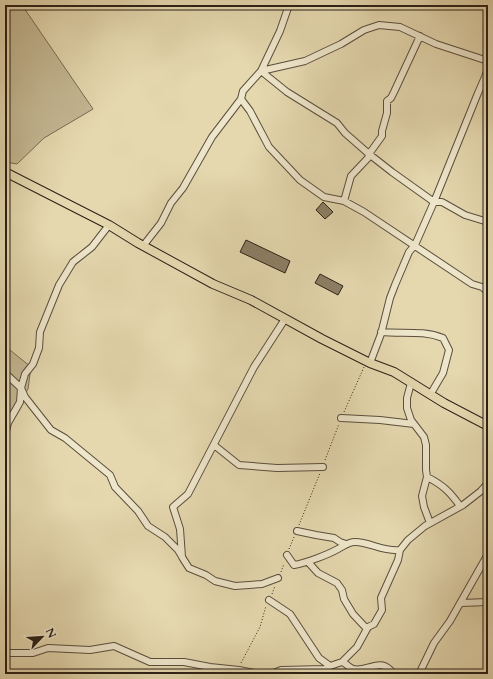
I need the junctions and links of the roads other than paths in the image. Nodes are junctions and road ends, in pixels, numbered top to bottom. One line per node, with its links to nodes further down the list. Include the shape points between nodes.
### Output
1 (289, 5): 5 (street)
2 (420, 36): 3 (street); 5 (street, via 400,27 379,25 364,30 305,61); 8 (street, via 391,98 387,101 388,113 382,136)
3 (488, 61)
4 (488, 68): 6 (street)
5 (261, 71): 7 (street, via 244,91); 8 (street, via 287,92 337,123)
6 (487, 78): 11 (street, via 478,93)
7 (241, 99): 10 (street, via 269,147 288,169 324,197); 15 (street, via 212,137 183,188 171,202 161,223)
8 (369, 154): 10 (street, via 351,176); 11 (street)
9 (5, 172): 13 (main road)
10 (344, 202): 14 (street)
11 (434, 202): 12 (street, via 442,202 465,215); 14 (street)
12 (488, 222)
13 (109, 225): 15 (main road); 22 (street, via 92,247 73,262 59,285 40,332 39,348)
14 (415, 245): 16 (street); 18 (street, via 409,252 395,285)
15 (143, 246): 17 (main road)
16 (488, 292)
17 (285, 319): 19 (main road); 28 (street, via 254,367)
18 (381, 332): 19 (street); 23 (street, via 434,334 444,338 449,350 444,373)
19 (368, 362): 21 (main road, via 394,372)
20 (5, 373): 22 (street)
21 (411, 383): 23 (main road); 25 (street, via 407,408)
22 (21, 388): 27 (street, via 20,402 8,423); 39 (street, via 51,430 66,438 110,475 115,487 138,511 148,526 165,537)
23 (430, 394): 26 (main road)
24 (342, 418): 25 (street)
25 (414, 424): 30 (street, via 424,437 426,445)
26 (488, 426)
27 (5, 435)
28 (214, 445): 29 (street, via 239,465 277,468); 39 (street, via 188,494 173,507 180,529)
29 (322, 467)
30 (427, 477): 32 (street, via 440,484); 33 (street, via 422,496)
31 (488, 483): 32 (street)
32 (460, 506): 33 (street)
33 (430, 523): 36 (street, via 408,540)
34 (297, 531): 35 (street, via 334,538)
35 (346, 544): 36 (street, via 355,542 392,551); 40 (street)
36 (400, 550): 45 (street, via 381,598 382,610 374,624)
37 (488, 554): 44 (street)
38 (287, 555): 40 (street, via 294,565)
39 (182, 556): 41 (street, via 190,568 215,581 235,586 262,584)
40 (308, 562): 45 (street, via 318,573 337,583 353,614)
41 (278, 578)
42 (269, 600): 48 (street, via 290,614 319,658)
43 (488, 602): 44 (street)
44 (461, 604): 53 (street, via 434,643)
45 (367, 629): 47 (street, via 357,647)
46 (5, 653): 50 (street, via 33,653 48,648 90,650 114,646 150,662 184,662)
47 (343, 662): 48 (street); 49 (street)
48 (330, 666): 51 (street, via 325,669 281,670)
49 (351, 671): 52 (street, via 378,664 386,666)
50 (260, 674)
51 (271, 674)
52 (394, 674)
53 (419, 674)

